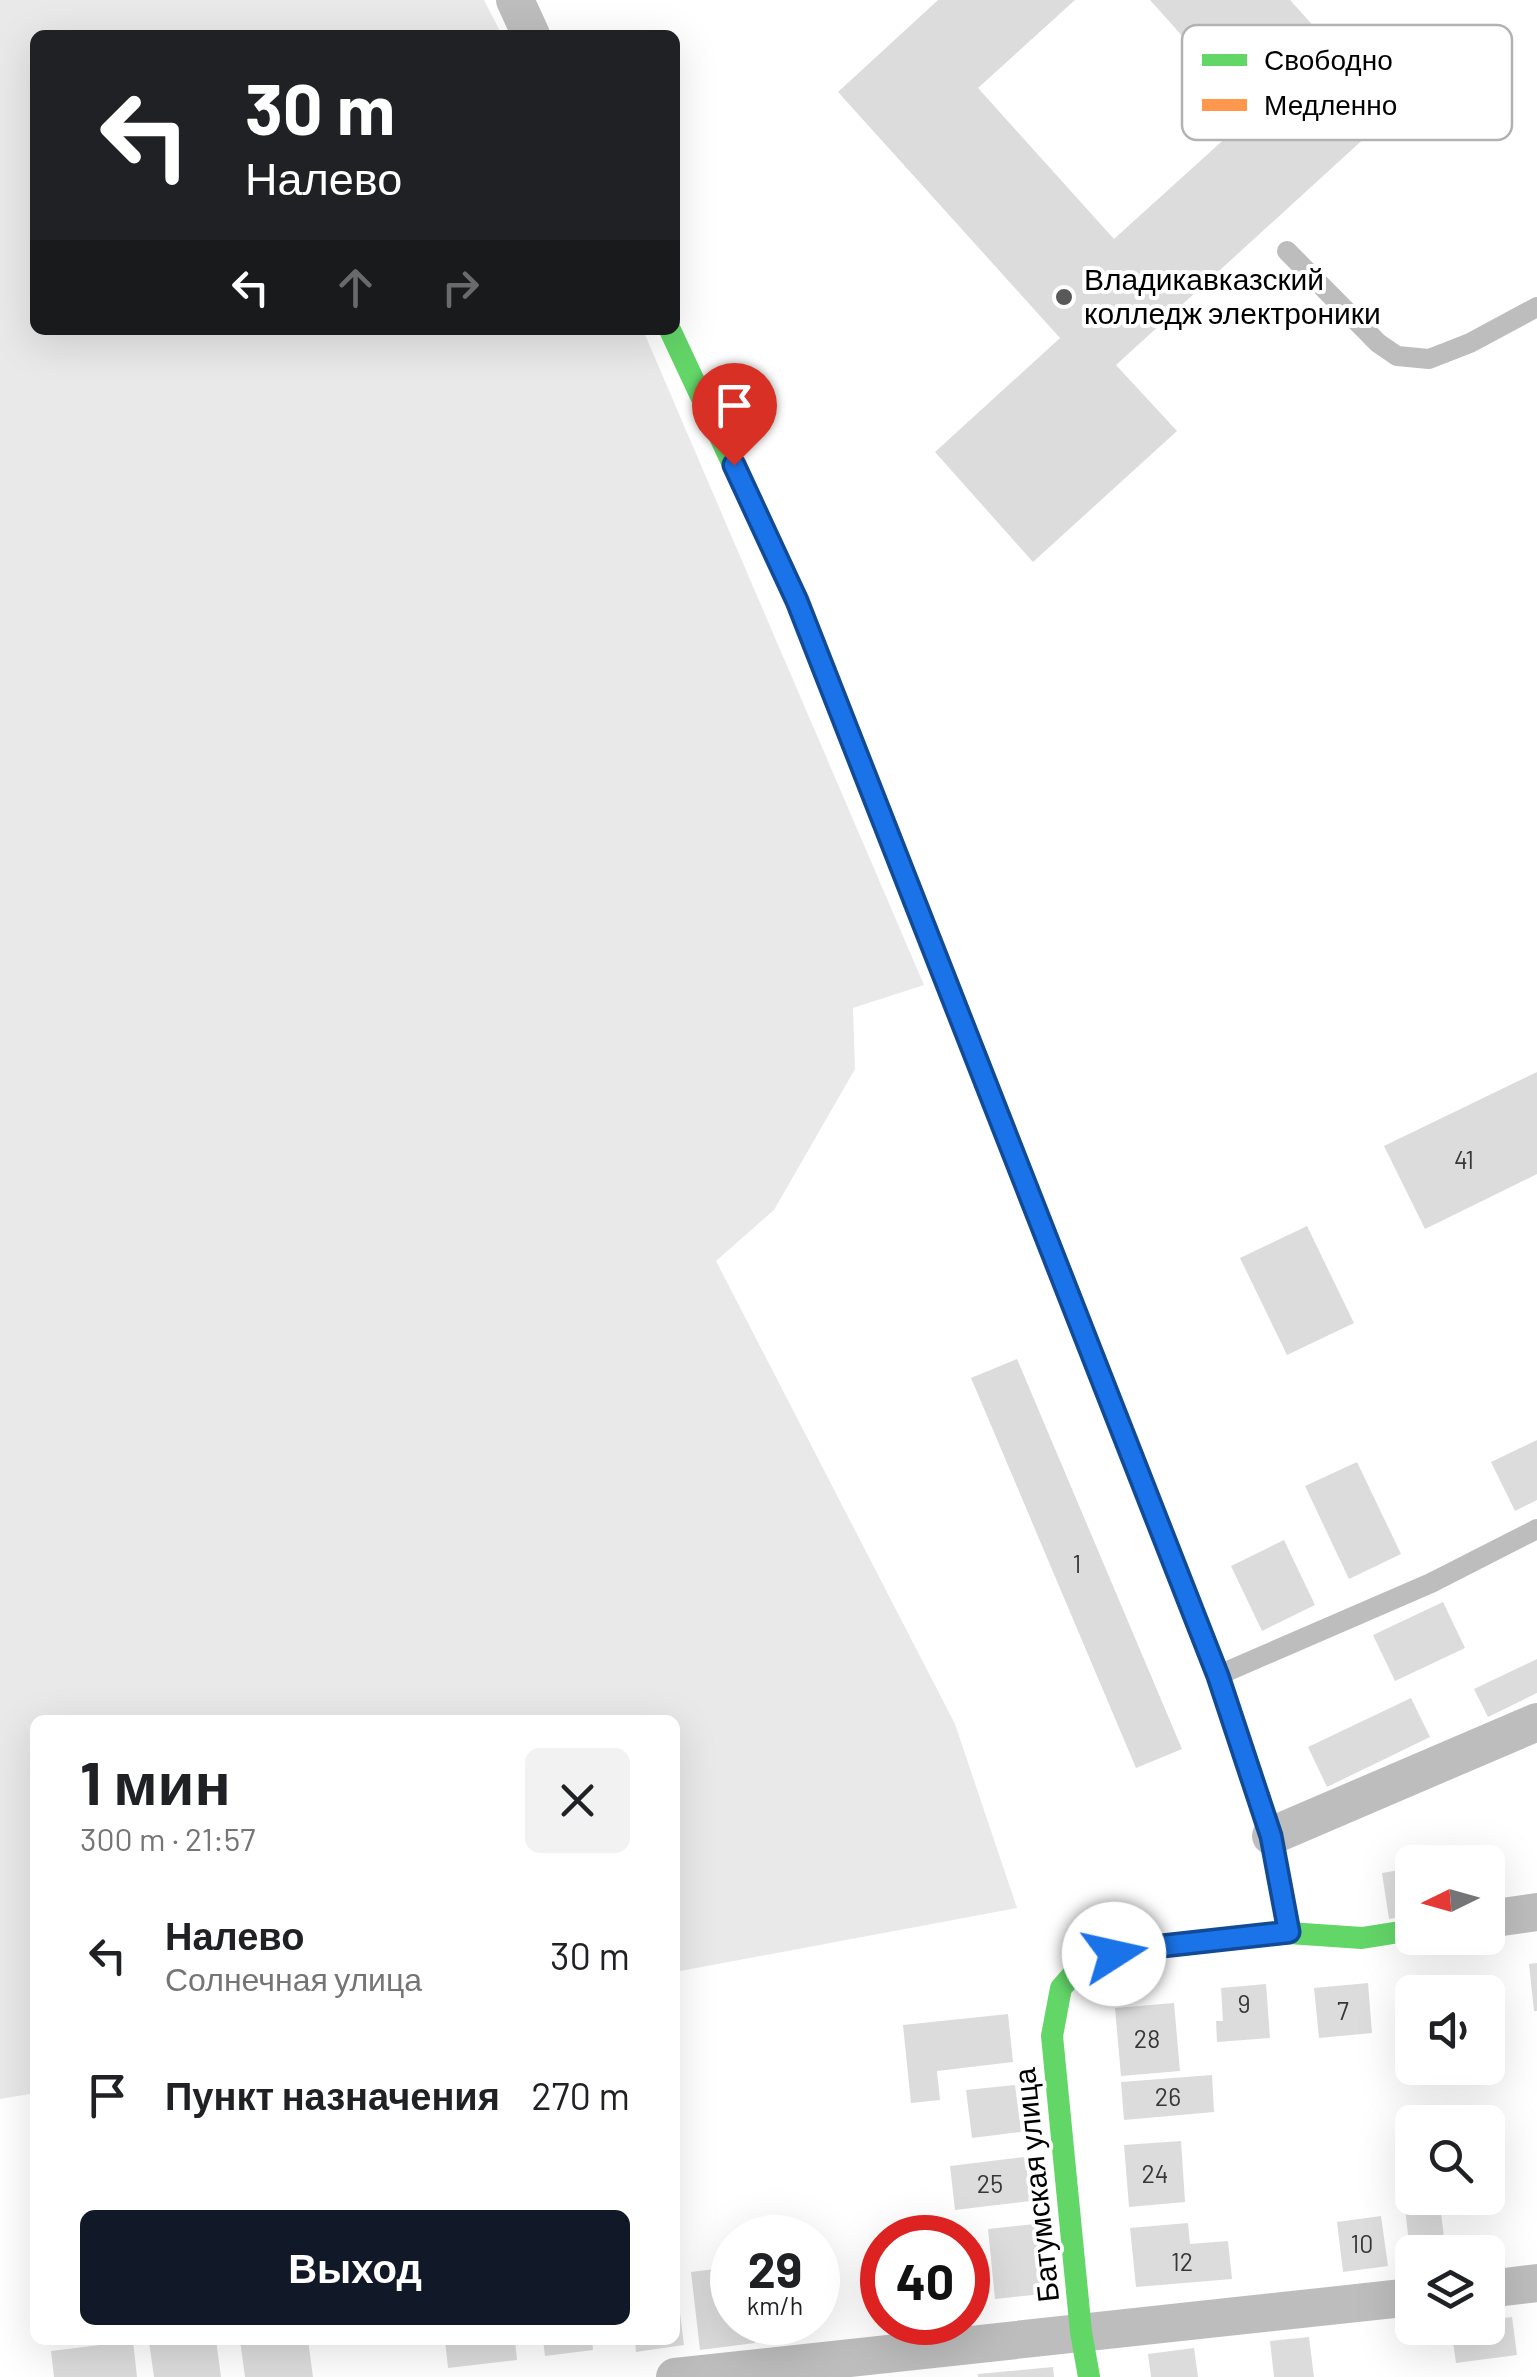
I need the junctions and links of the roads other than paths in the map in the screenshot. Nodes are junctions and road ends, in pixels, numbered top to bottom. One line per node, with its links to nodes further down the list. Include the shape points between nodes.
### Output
1 (515, 0): 2 (street)
2 (530, 30)
3 (1286, 251): 4 (lane, via 1397,356 1429,360)
4 (1537, 307)
5 (672, 335): 7 (street, via 797,601)
6 (1537, 1529): 7 (lane)
7 (1218, 1676): 9 (street)
8 (1537, 1722): 9 (street)
9 (1271, 1836): 12 (street)
10 (1537, 1912): 11 (street)
11 (1505, 1917)
12 (1289, 1932): 13 (street, via 1362,1938); 17 (street, Батумская улица, via 1085,1961 1061,1988 1052,2036)
13 (1395, 1933)
14 (1537, 2283): 15 (street)
15 (1505, 2286)
16 (1395, 2299): 17 (street)
17 (1081, 2332): 18 (street); 19 (street, Батумская улица)
18 (675, 2377)
19 (1089, 2377)

